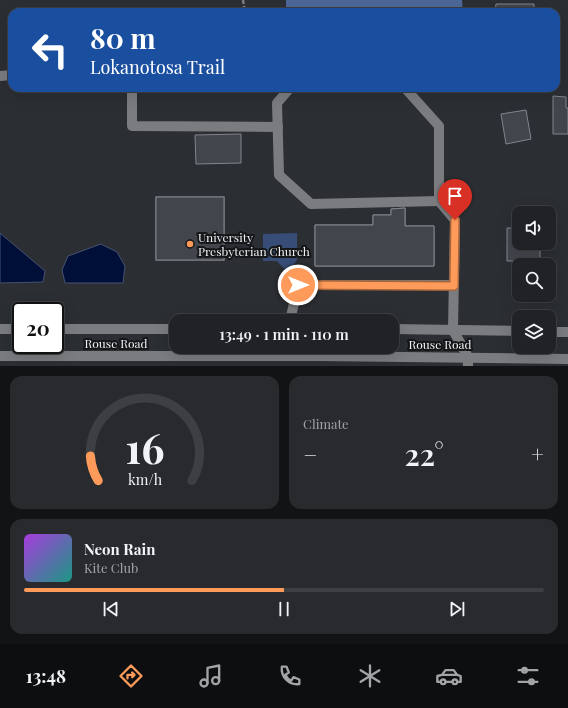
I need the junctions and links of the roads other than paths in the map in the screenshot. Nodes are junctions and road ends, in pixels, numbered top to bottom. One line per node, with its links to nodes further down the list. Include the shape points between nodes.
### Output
1 (132, 92): 4 (street, via 132,126)
2 (287, 92): 4 (street, via 277,103)
3 (409, 92): 5 (street, via 439,126)
4 (278, 127): 5 (street, via 279,175 311,204)
5 (439, 201): 6 (street, via 455,220)
6 (454, 286): 7 (street, via 298,285); 13 (street)
7 (292, 314)
8 (0, 329): 9 (street)
9 (12, 329)
10 (64, 329): 11 (street, Rouse Road)
11 (169, 329)
12 (399, 329): 13 (street, Rouse Road)
13 (454, 330): 14 (street, Rouse Road); 19 (street)
14 (512, 331)
15 (556, 332): 16 (street)
16 (568, 332)
17 (0, 356): 19 (street, Rouse Road)
18 (568, 359): 19 (street, Rouse Road)
19 (468, 362)

